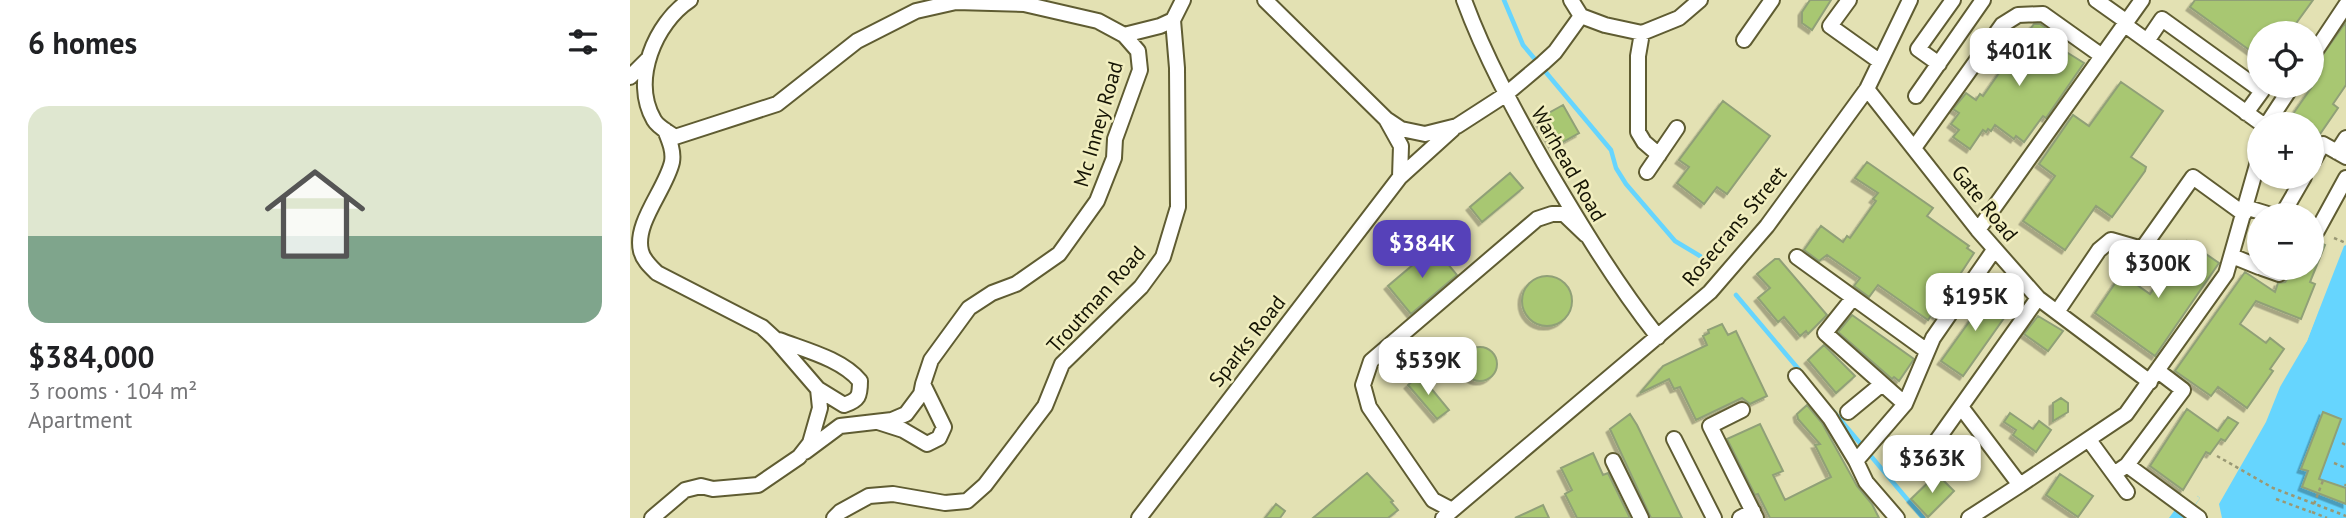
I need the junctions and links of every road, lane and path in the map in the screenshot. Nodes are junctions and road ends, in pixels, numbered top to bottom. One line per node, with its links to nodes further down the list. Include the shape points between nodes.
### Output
1 (690, 0): 24 (street, via 656,37)
2 (1183, 0): 16 (street)
3 (1265, 0): 32 (street)
4 (1464, 0): 29 (street, Warhead Road)
5 (1571, 0): 15 (street)
6 (1700, 0): 18 (street, via 1679,18)
7 (1772, 0): 21 (street)
8 (1849, 0): 25 (street, via 1830,26)
9 (1910, 0): 25 (street, Rosecrans Street)
10 (1953, 0): 26 (street, via 1918,49)
11 (1983, 0): 26 (street)
12 (2096, 0): 17 (street)
13 (2142, 0): 17 (street)
14 (2346, 5): 20 (street)
15 (1581, 16): 18 (street); 29 (street, via 1555,52)
16 (1173, 20): 19 (street); 93 (street, Troutman Road, via 1178,207 1163,257 1141,287 1062,364 1045,406 985,485 967,501 869,496)
17 (2126, 23): 22 (street); 23 (street)
18 (1642, 33): 39 (street, via 1638,132)
19 (1124, 35): 35 (street, Mc Inney Road, via 1098,22 1024,4 957,2 916,11 857,41 776,104 675,137); 63 (street, Mc Inney Road, via 1138,51 1140,70 1097,201 1059,254 1016,285 992,293 970,308 930,360)
20 (2324, 39)
21 (1744, 40)
22 (2147, 41): 31 (street); 31 (street, via 2162,19 2262,91)
23 (2102, 56): 38 (street, via 2043,14 2018,15 2001,25); 47 (street)
24 (647, 60): 27 (street); 35 (street, via 647,98 654,120)
25 (1879, 61): 28 (street, Rosecrans Street)
26 (1939, 64): 30 (street)
27 (630, 77)
28 (1867, 89): 38 (street, Gate Road); 58 (street, Rosecrans Street, via 1766,226 1710,292)
29 (1505, 95): 33 (street); 48 (street, Warhead Road)
30 (1916, 96)
31 (2246, 114)
32 (1386, 119): 33 (street, via 1401,129 1425,134); 42 (street, via 1401,146)
33 (1457, 126): 42 (street)
34 (1677, 128): 39 (street)
35 (665, 130): 59 (street, via 672,162 641,232 644,259 657,273 762,327)
36 (2346, 138): 40 (street)
37 (2324, 145): 40 (street)
38 (1914, 148): 47 (street, Gate Road)
39 (1659, 155): 41 (street)
40 (2342, 155)
41 (1647, 172)
42 (1400, 177): 94 (street, Sparks Road)
43 (2346, 178): 46 (street)
44 (2251, 189): 45 (street)
45 (2245, 210): 52 (street); 57 (street, via 2193,177 2142,249 2111,240 2099,250)
46 (2324, 218)
47 (1978, 230): 51 (street, Gate Road)
48 (1586, 235): 58 (street, Warhead Road); 88 (street, via 1564,214 1537,219 1371,361 1363,385 1369,407 1433,500)
49 (2334, 238): 50 (path)
50 (2346, 243)
51 (1994, 250): 56 (street, Gate Road); 60 (street)
52 (2232, 256): 54 (street); 62 (street, via 2226,274)
53 (1797, 257): 55 (street)
54 (2247, 262)
55 (1853, 298): 60 (street); 64 (street, via 1825,333)
56 (2038, 298): 57 (street, Gate Road); 67 (street)
57 (2057, 313): 62 (street, Gate Road)
58 (1658, 337): 88 (street, Rosecrans Street)
59 (774, 338): 65 (street); 65 (street, via 842,366 860,381 860,396 844,405)
60 (1927, 351): 66 (street)
61 (1796, 376): 73 (street)
62 (2154, 377): 72 (street, via 2126,414); 78 (street, Gate Road, via 2183,390)
63 (923, 384): 70 (street, Mc Inney Road, via 906,414); 70 (street, via 944,427 939,438 927,444)
64 (1882, 384): 66 (street); 69 (street)
65 (818, 389): 75 (street, via 820,408 810,443)
66 (1905, 404): 73 (street)
67 (1961, 407): 79 (street); 83 (street)
68 (1742, 410): 89 (street, via 1710,426)
69 (1848, 412)
70 (878, 422): 75 (street, via 840,426)
71 (1674, 439): 96 (street)
72 (2089, 440): 81 (street); 83 (street)
73 (1863, 454): 97 (street, via 1866,482)
74 (2217, 456): 86 (path, via 2273,488)
75 (799, 457): 92 (street, via 758,485 685,490)
76 (1612, 461): 95 (street)
77 (2334, 463): 80 (path)
78 (2127, 465): 81 (street); 99 (street)
79 (1918, 467)
80 (2346, 468)
81 (2114, 474): 84 (street)
82 (2324, 478): 86 (path)
83 (2020, 485): 98 (street)
84 (2127, 492)
85 (2276, 499): 90 (path)
86 (2314, 504): 87 (path)
87 (2323, 507): 90 (path); 91 (path)
88 (1448, 514)
89 (1750, 516)
90 (2320, 516): 100 (path)
91 (2346, 516)
92 (652, 518)
93 (834, 518)
94 (1139, 518)
95 (1641, 518)
96 (1714, 518)
97 (1897, 518)
98 (1969, 518)
99 (2200, 518)
100 (2327, 518)

